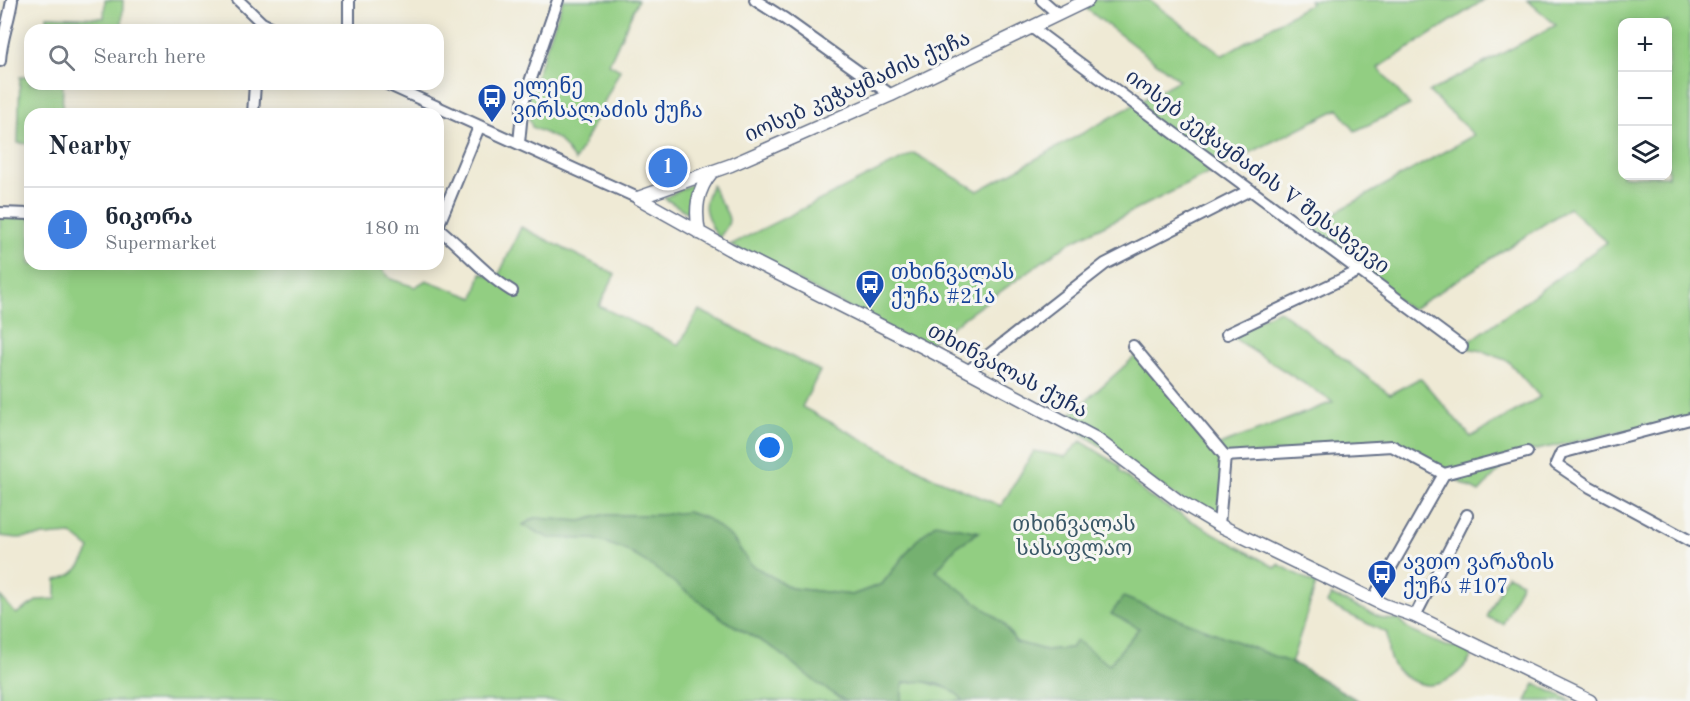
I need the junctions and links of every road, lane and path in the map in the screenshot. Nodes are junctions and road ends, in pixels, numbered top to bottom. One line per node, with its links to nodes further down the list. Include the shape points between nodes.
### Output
1 (12, 0): 12 (street, via 9,24)
2 (238, 0): 9 (street)
3 (349, 0): 10 (street)
4 (558, 0): 21 (street, via 523,102)
5 (755, 0): 16 (street)
6 (1042, 0): 8 (street)
7 (1088, 0): 8 (street, იოსებ კეჭაყმაძის ქუჩა)
8 (1058, 14): 11 (street, იოსებ კეჭაყმაძის ქუჩა)
9 (259, 24)
10 (349, 24)
11 (1031, 27): 16 (street, იოსებ კეჭაყმაძის ქუჩა); 23 (street, იოსებ კეჭაყმაძის V შესახვევი)
12 (0, 44): 13 (street)
13 (0, 61)
14 (255, 90): 17 (street)
15 (400, 90): 18 (street, თხინვალას ქუჩა)
16 (891, 95): 22 (street, იოსებ კეჭაყმაძის ქუჩა)
17 (256, 108)
18 (438, 108)
19 (444, 111): 20 (street, თხინვალას ქუჩა)
20 (479, 127): 21 (street, თხინვალას ქუჩა); 25 (street)
21 (519, 143): 24 (street, თხინვალას ქუჩა)
22 (712, 172): 24 (street, იოსებ კეჭაყმაძის ქუჩა); 29 (street, via 696,206)
23 (1250, 190): 30 (street, იოსებ კეჭაყმაძის V შესახვევი); 35 (street, via 1105,264)
24 (638, 198): 29 (street, თხინვალას ქუჩა)
25 (444, 212)
26 (0, 213): 27 (street)
27 (24, 214)
28 (444, 232): 31 (street, via 494,280)
29 (699, 233): 35 (street, თხინვალას ქუჩა)
30 (1359, 271): 32 (street); 34 (street, იოსებ კეჭაყმაძის V შესახვევი)
31 (512, 291)
32 (1227, 334)
33 (1133, 346): 38 (street)
34 (1462, 347)
35 (968, 371): 41 (street, თხინვალას ქუჩა, via 1095,438 1180,502)
36 (1690, 419): 42 (street, via 1561,453 1556,464 1590,487)
37 (1527, 452): 39 (street)
38 (1225, 456): 39 (street, via 1392,446); 41 (street)
39 (1444, 474): 43 (street)
40 (1467, 515): 44 (street)
41 (1219, 525): 43 (street, თხინვალას ქუჩა)
42 (1690, 541)
43 (1373, 599): 44 (street, თხინვალას ქუჩა)
44 (1415, 616): 45 (street, თხინვალას ქუჩა)
45 (1590, 701)

